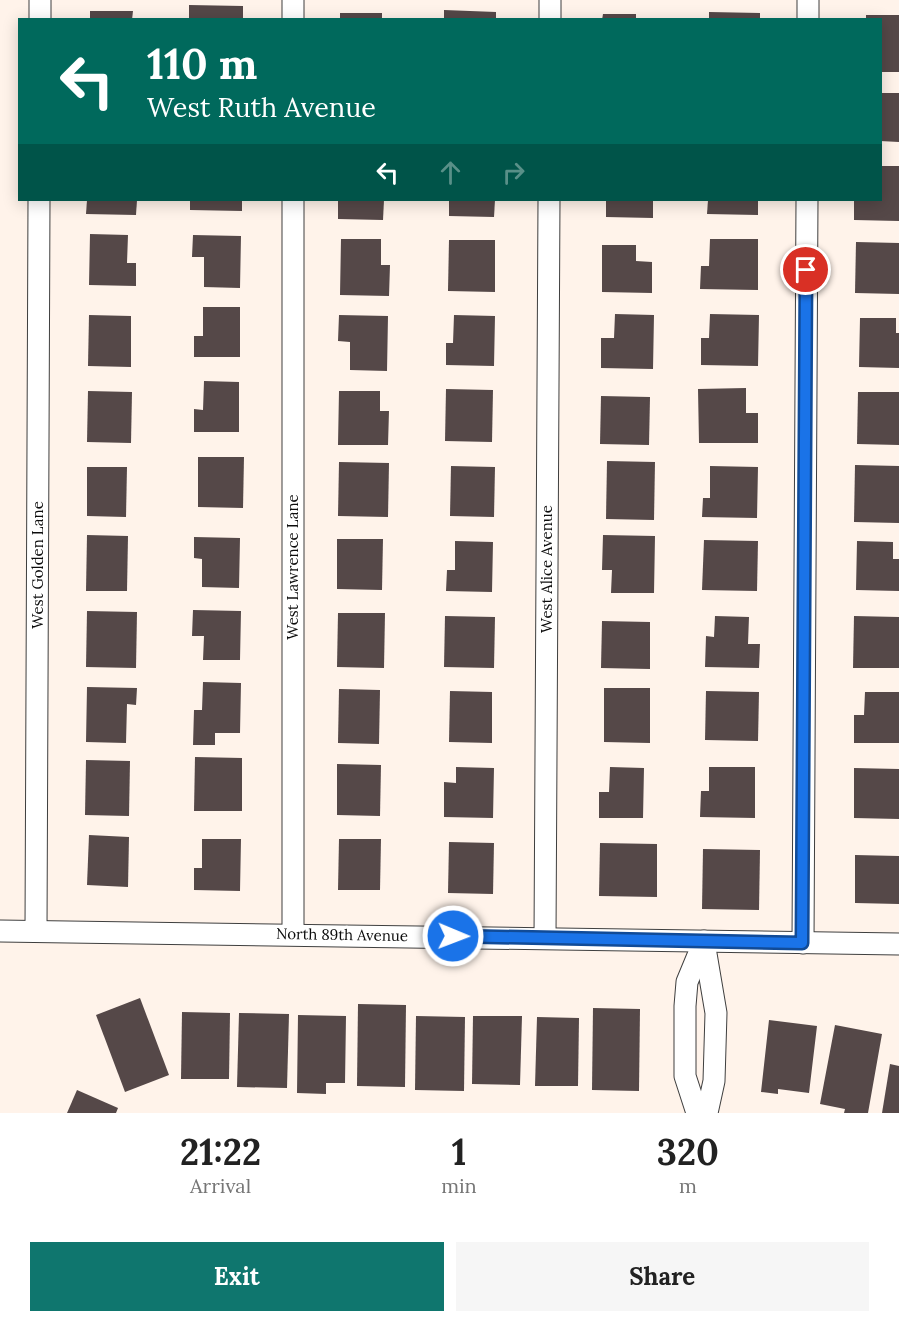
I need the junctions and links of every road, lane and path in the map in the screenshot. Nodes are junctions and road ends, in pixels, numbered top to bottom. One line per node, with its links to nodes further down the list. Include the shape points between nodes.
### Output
1 (40, 0): 5 (street)
2 (293, 0): 6 (street)
3 (550, 0): 7 (street)
4 (808, 0): 8 (street)
5 (40, 18)
6 (293, 18)
7 (550, 18)
8 (808, 18)
9 (39, 201): 14 (street, West Golden Lane)
10 (293, 201): 15 (street, West Lawrence Lane)
11 (549, 201): 16 (street, West Alice Avenue)
12 (807, 201): 18 (street)
13 (0, 931): 14 (street, North 89th Avenue)
14 (36, 931): 15 (street, North 89th Avenue)
15 (293, 934): 16 (street, North 89th Avenue)
16 (545, 938): 17 (street, North 89th Avenue)
17 (704, 941): 18 (street, North 89th Avenue); 20 (street, via 687,982); 21 (street, via 713,990)
18 (802, 943): 19 (street, North 89th Avenue)
19 (899, 944)
20 (685, 1043): 21 (street); 22 (street, via 685,1076)
21 (715, 1043): 23 (street, via 714,1081)
22 (697, 1113)
23 (707, 1113)

